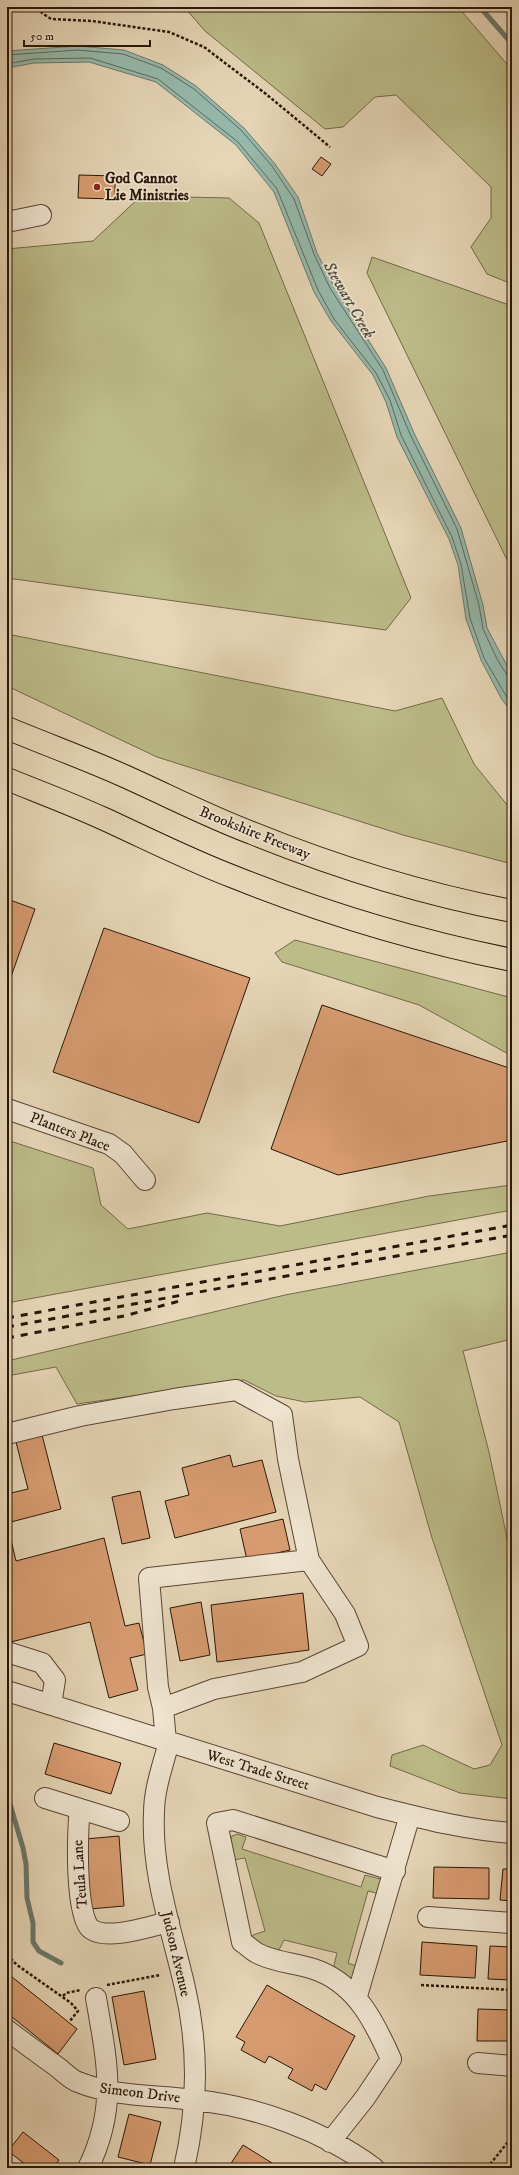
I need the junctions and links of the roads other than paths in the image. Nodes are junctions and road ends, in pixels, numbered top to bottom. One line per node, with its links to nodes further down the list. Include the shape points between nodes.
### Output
1 (41, 215): 2 (street)
2 (7, 222)
3 (7, 728): 5 (highway, Brookshire Freeway, via 122,775 252,833 331,862 412,887)
4 (7, 779): 6 (highway, via 234,877 316,907 399,933)
5 (512, 911)
6 (512, 960)
7 (7, 1109): 8 (street, Planters Place, via 110,1144 123,1154)
8 (145, 1180)
9 (7, 1434): 10 (street, via 80,1416 236,1390 282,1415 288,1459)
10 (309, 1560): 14 (street, via 149,1578 158,1687); 14 (street, via 345,1614 358,1646 302,1672 214,1689)
11 (7, 1652): 13 (street, via 42,1663 55,1680)
12 (7, 1691): 13 (street, West Trade Street)
13 (51, 1704): 15 (street, West Trade Street)
14 (163, 1708): 15 (street)
15 (168, 1741): 18 (street, West Trade Street); 23 (street, Judson Avenue, via 158,1782 154,1812 154,1846)
16 (45, 1798): 17 (street)
17 (80, 1809): 19 (street); 23 (street, Teula Lane, via 77,1833 82,1915 90,1929 104,1934)
18 (410, 1816): 20 (street, West Trade Street); 21 (street)
19 (119, 1821)
20 (512, 1833)
21 (395, 1871): 26 (street); 26 (street, via 233,1820 217,1824 242,1942 257,1953 319,1970)
22 (428, 1917): 24 (street)
23 (169, 1922): 31 (street, Judson Avenue, via 194,2037)
24 (512, 1923)
25 (97, 1991): 30 (street, via 108,2065)
26 (357, 1996): 32 (street, via 380,2035 390,2059)
27 (7, 2030): 30 (street, Simeon Drive, via 76,2082)
28 (478, 2064): 29 (street)
29 (512, 2066)
30 (109, 2092): 31 (street, Simeon Drive); 33 (street, via 104,2126)
31 (195, 2100): 32 (street, Simeon Drive, via 245,2109 286,2122); 34 (street, Judson Avenue, via 191,2138)
32 (330, 2142): 35 (street, Simeon Drive)
33 (88, 2168)
34 (184, 2168)
35 (374, 2168)

